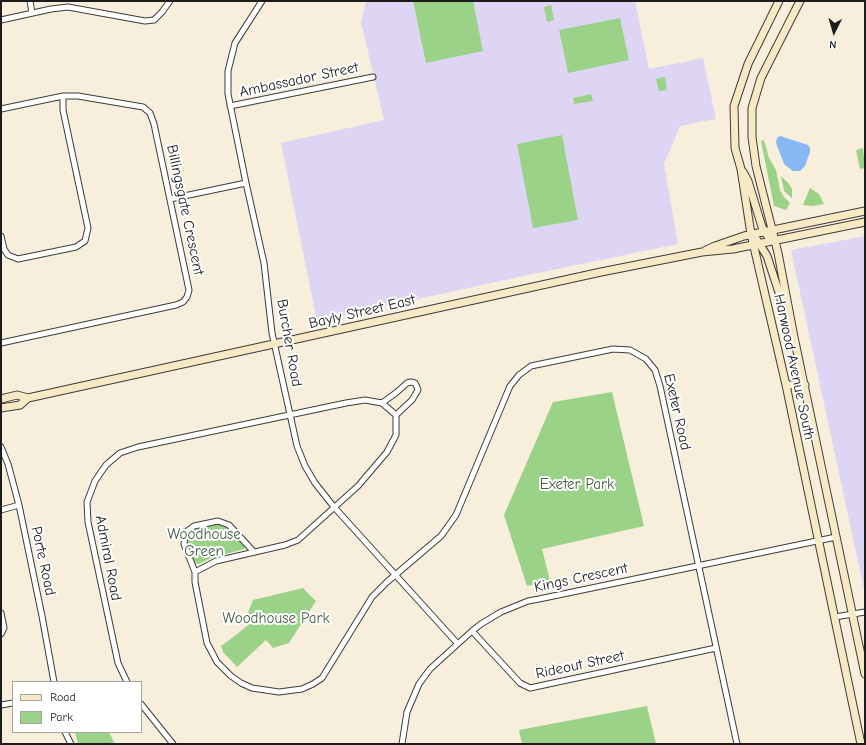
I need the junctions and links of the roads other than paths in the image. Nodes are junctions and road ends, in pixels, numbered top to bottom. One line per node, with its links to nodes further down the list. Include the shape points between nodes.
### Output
1 (30, 1): 6 (street)
2 (170, 1): 6 (street, via 154,20 145,21 68,7)
3 (262, 1): 10 (street, Burcher Road, via 235,43 230,57)
4 (779, 1): 12 (main road, Harwood Avenue South, via 748,64 734,106 735,148)
5 (800, 1): 17 (main road, Harwood Avenue South, via 761,78 752,108 756,166)
6 (32, 12): 7 (street)
7 (1, 20)
8 (373, 77): 10 (street, Ambassador Street)
9 (63, 96): 11 (street, Billingsgate Crescent); 14 (street, Billingsgate Crescent, via 78,96 143,107 150,113); 20 (street, via 63,110 88,228 85,241 76,247 18,259 8,255)
10 (230, 106): 13 (street, Burcher Road)
11 (1, 109)
12 (741, 169): 18 (main road, via 748,181); 19 (main road, Harwood Avenue South)
13 (246, 183): 14 (street); 26 (street, Burcher Road, via 264,263)
14 (170, 199): 25 (street, Billingsgate Crescent, via 189,290 182,302)
15 (865, 211): 17 (main road, Bayly Street East)
16 (865, 222): 21 (main road, Bayly Street East)
17 (772, 230): 18 (main road, Bayly Street East); 21 (main road, Harwood Avenue South)
18 (764, 232): 19 (main road, Bayly Street East); 21 (main road)
19 (751, 234): 22 (main road, Harwood Avenue South); 23 (main road, Bayly Street East)
20 (1, 236)
21 (775, 240): 22 (main road, Bayly Street East); 24 (main road, Harwood Avenue South)
22 (757, 244): 23 (main road, Bayly Street East); 24 (main road, via 767,256); 28 (main road, Harwood Avenue South)
23 (702, 252): 26 (main road, Bayly Street East)
24 (794, 337): 27 (main road, Harwood Avenue South)
25 (1, 343)
26 (275, 345): 29 (main road, Bayly Street East); 33 (street, Burcher Road)
27 (805, 384): 28 (main road); 39 (main road, Harwood Avenue South)
28 (786, 385): 40 (main road, Harwood Avenue South)
29 (28, 398): 30 (main road, Bayly Street East, via 17,395); 32 (main road, Bayly Street East, via 20,404)
30 (1, 399)
31 (382, 403): 33 (street, Admiral Road, via 365,400); 34 (street); 34 (street, via 407,383 415,383 418,390 412,400)
32 (1, 409)
33 (290, 415): 37 (street, Burcher Road, via 297,446 305,466); 55 (street, Admiral Road, via 138,446 120,454 106,465 95,481 87,502 88,522 118,663)
34 (396, 415): 37 (street, via 396,435 387,452 358,486)
35 (1, 447): 36 (street, Porte Road)
36 (19, 506): 38 (street); 54 (street, Porte Road)
37 (334, 507): 41 (street, via 298,540 285,546); 44 (street, Burcher Road)
38 (1, 510)
39 (836, 537): 40 (street, Kings Crescent); 47 (main road, Harwood Avenue South)
40 (818, 540): 42 (street, Kings Crescent); 48 (main road, Harwood Avenue South)
41 (254, 552): 43 (street, via 216,561); 43 (street, Exeter Road, via 229,525 218,520 194,526 186,532 184,544)
42 (699, 566): 44 (street, Exeter Road, via 655,370 646,359 630,350 613,349 531,366 519,375 510,386 456,516 441,536); 49 (street, Kings Crescent, via 528,601 501,612); 52 (street, Exeter Road)
43 (195, 572): 44 (street, Exeter Road, via 207,642 217,662 241,683 252,688 278,692 302,689 322,678 372,597)
44 (395, 575): 51 (street, Burcher Road)
45 (865, 612): 47 (street)
46 (1, 613): 50 (street, via 4,628)
47 (853, 614): 48 (street); 53 (main road, Harwood Avenue South)
48 (835, 617): 60 (main road, Harwood Avenue South)
49 (472, 631): 51 (street, Kings Crescent); 52 (street, Rideout Street, via 520,683 530,688)
50 (1, 634)
51 (457, 643): 63 (street, Kings Crescent, via 430,669 420,684 407,712)
52 (716, 648): 64 (street, Exeter Road)
53 (865, 674)
54 (54, 681)
55 (127, 681)
56 (12, 703): 57 (street)
57 (1, 705)
58 (142, 705): 62 (street)
59 (66, 733): 61 (street)
60 (862, 741)
61 (71, 744)
62 (173, 744)
63 (402, 744)
64 (737, 744)

